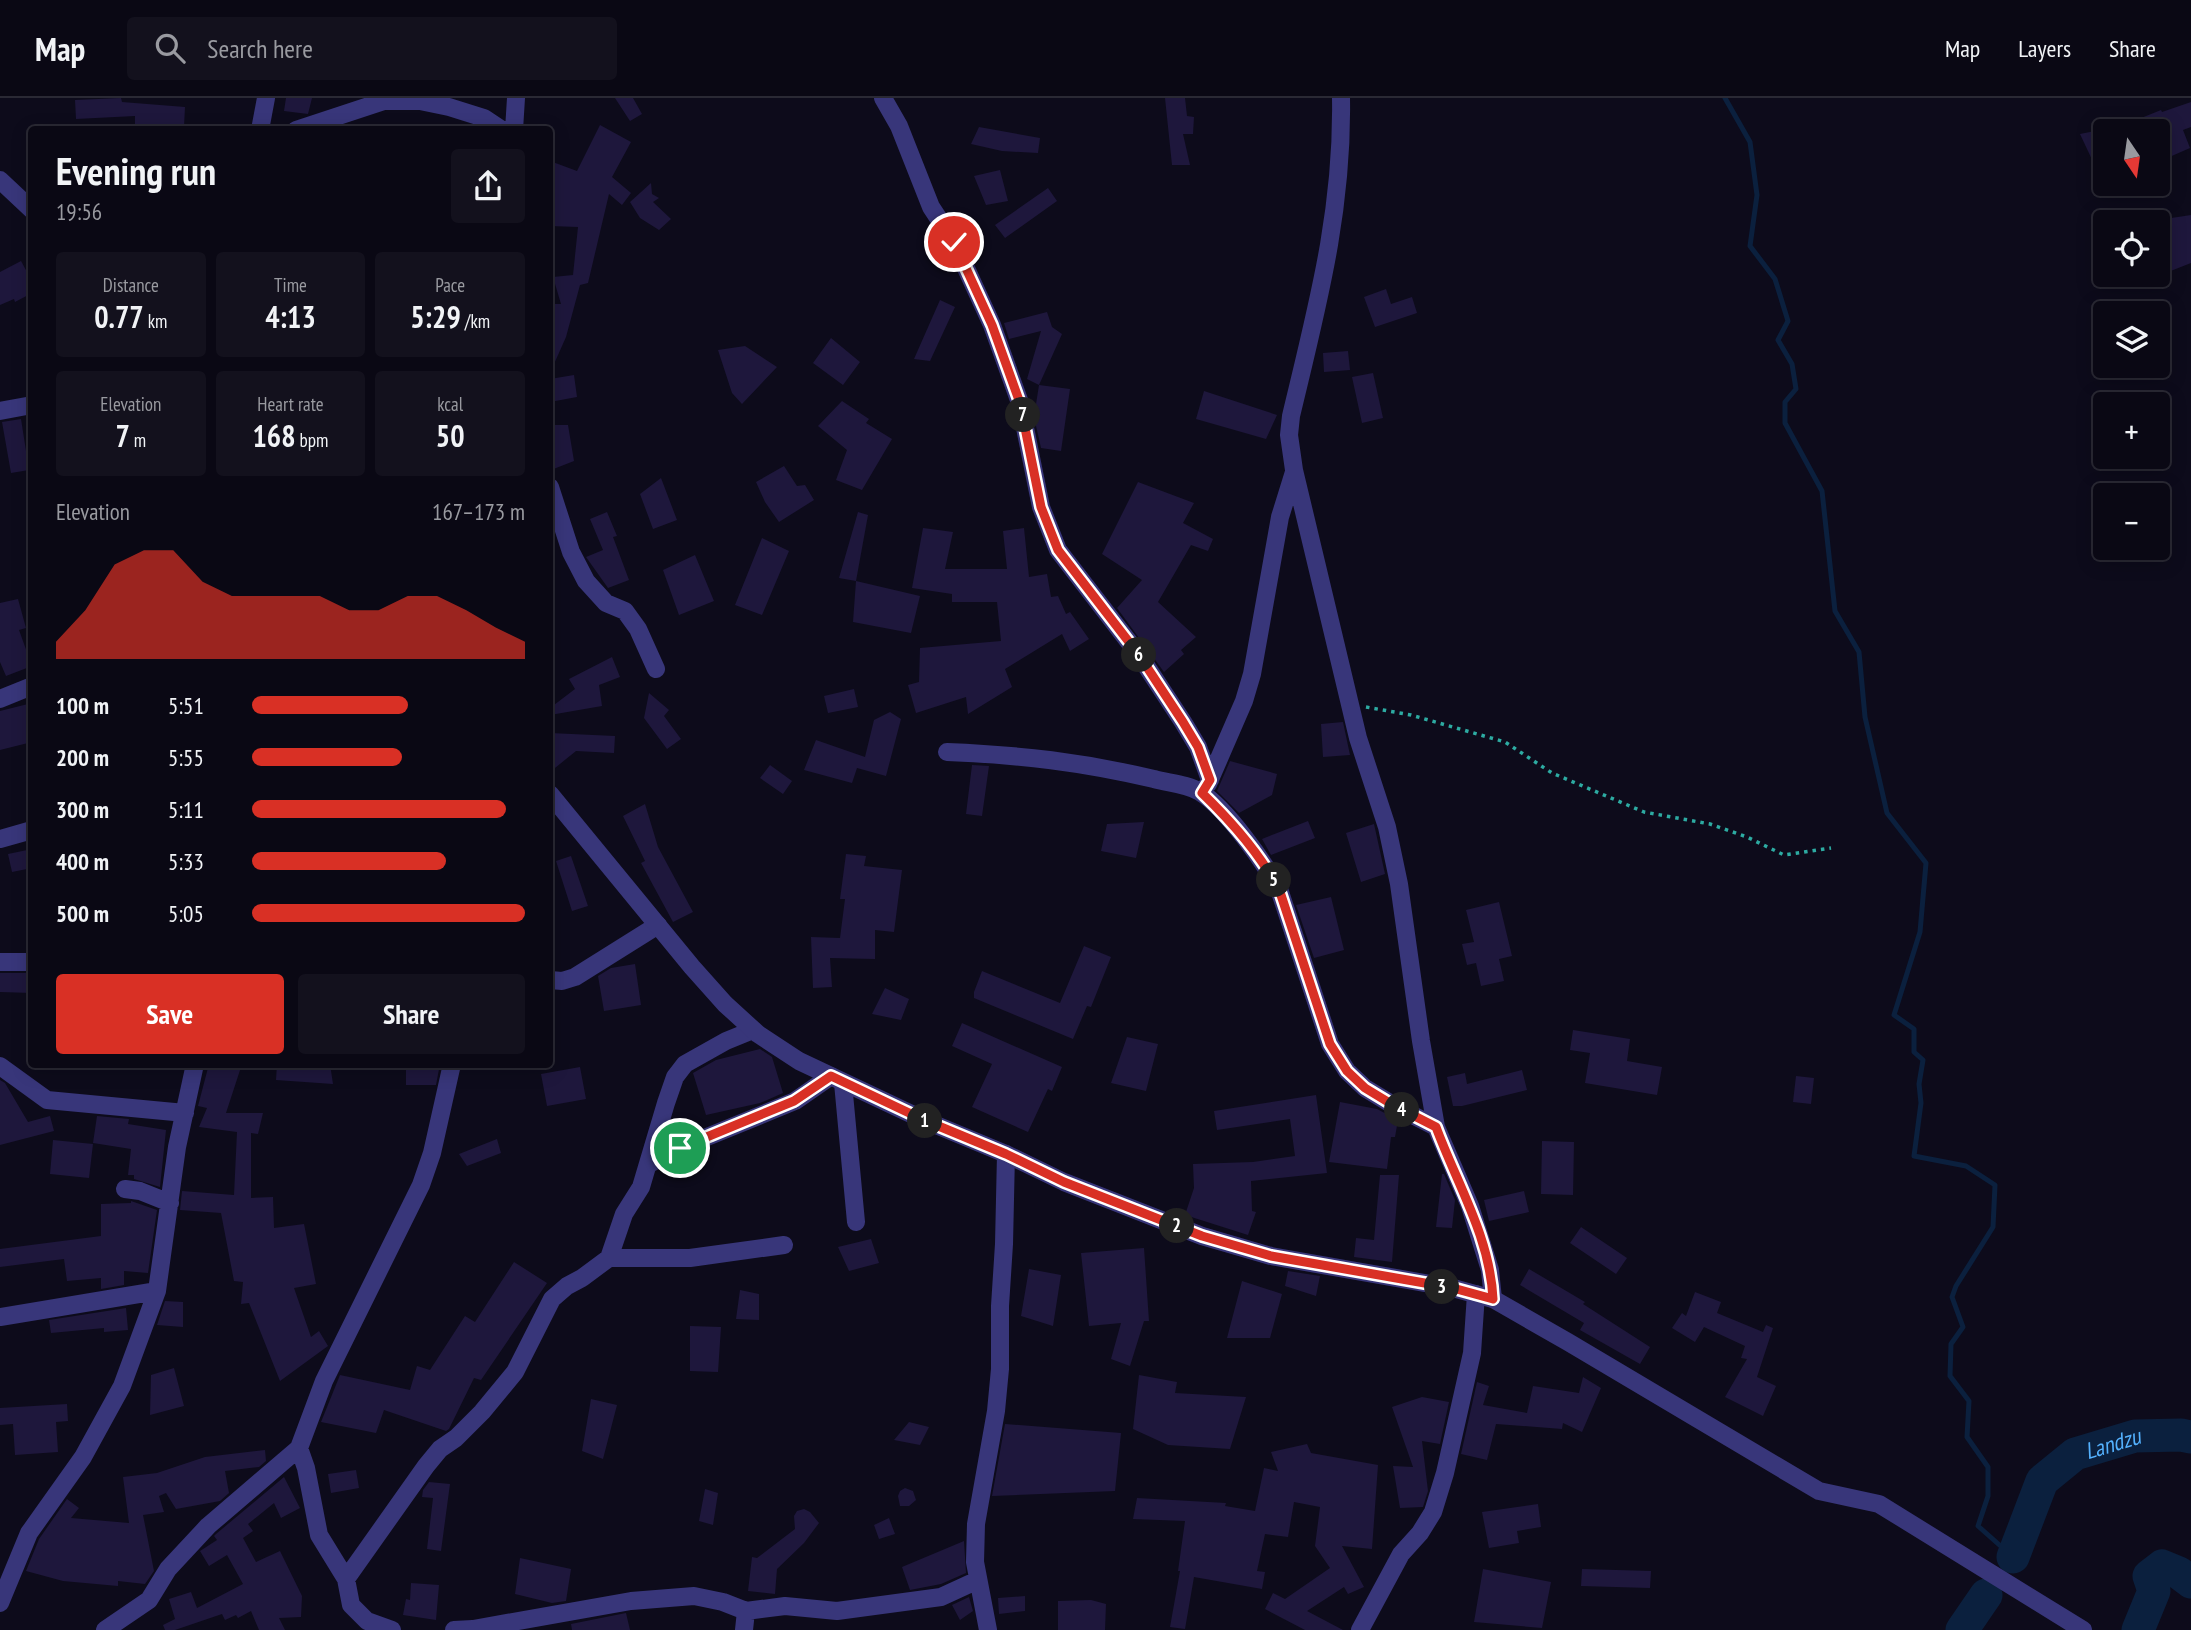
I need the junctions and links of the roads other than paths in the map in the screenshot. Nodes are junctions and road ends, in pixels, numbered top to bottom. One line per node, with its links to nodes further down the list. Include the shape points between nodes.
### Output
1 (266, 98): 5 (street)
2 (516, 98): 8 (street)
3 (883, 98): 19 (street, via 992,325 1020,403 1041,507 1058,550 1139,655 1183,722 1198,747)
4 (1341, 98): 13 (street, via 1333,229 1291,416)
5 (261, 126)
6 (308, 126): 7 (street, via 384,101 419,101 484,118)
7 (496, 126)
8 (514, 126)
9 (0, 180): 10 (street)
10 (28, 206)
11 (28, 406): 12 (street)
12 (0, 411)
13 (1294, 470): 19 (street, via 1280,517 1252,674); 33 (street, via 1358,738 1387,827)
14 (553, 496): 15 (street, via 586,581 606,603 625,611)
15 (656, 669)
16 (28, 688): 17 (street)
17 (0, 699)
18 (947, 752): 19 (street, via 1032,756)
19 (1206, 786): 33 (street, via 1271,873 1330,1044 1347,1071 1365,1088)
20 (553, 798): 23 (street)
21 (28, 831): 22 (street)
22 (0, 839)
23 (657, 925): 26 (street, via 575,977); 27 (street)
24 (0, 962): 25 (street)
25 (28, 962)
26 (553, 980)
27 (753, 1030): 31 (street); 35 (street, via 685,1064 675,1077)
28 (0, 1066): 32 (street, via 47,1100)
29 (194, 1068): 32 (street)
30 (451, 1068): 44 (street, via 421,1185 324,1381)
31 (837, 1079): 34 (street); 35 (street); 38 (street)
32 (185, 1113): 37 (street)
33 (1436, 1127): 42 (street, via 1470,1206 1490,1270)
34 (1006, 1154): 42 (street, via 1202,1236 1271,1256); 46 (street, via 1000,1369 976,1524)
35 (649, 1164): 40 (street)
36 (125, 1189): 37 (street)
37 (170, 1203): 41 (street)
38 (856, 1222)
39 (784, 1245): 40 (street, via 690,1258)
40 (609, 1258): 45 (street, via 552,1299 515,1372 482,1412 426,1466)
41 (157, 1292): 43 (street); 47 (street, via 122,1386 83,1457 29,1534)
42 (1484, 1297): 54 (street, via 1433,1512 1401,1554); 55 (street, via 1569,1342 1819,1492 1878,1504)
43 (0, 1317)
44 (299, 1448): 45 (street, via 319,1535); 49 (street, via 208,1526 168,1569 149,1600)
45 (346, 1579): 50 (street, via 351,1605 367,1621)
46 (978, 1580): 48 (street, via 941,1598 894,1605 837,1611 785,1606); 53 (street)
47 (0, 1603)
48 (746, 1611): 51 (street, via 694,1596 631,1601); 52 (street)
49 (105, 1630)
50 (392, 1630)
51 (454, 1630)
52 (744, 1630)
53 (988, 1630)
54 (1360, 1630)
55 (2084, 1630)

